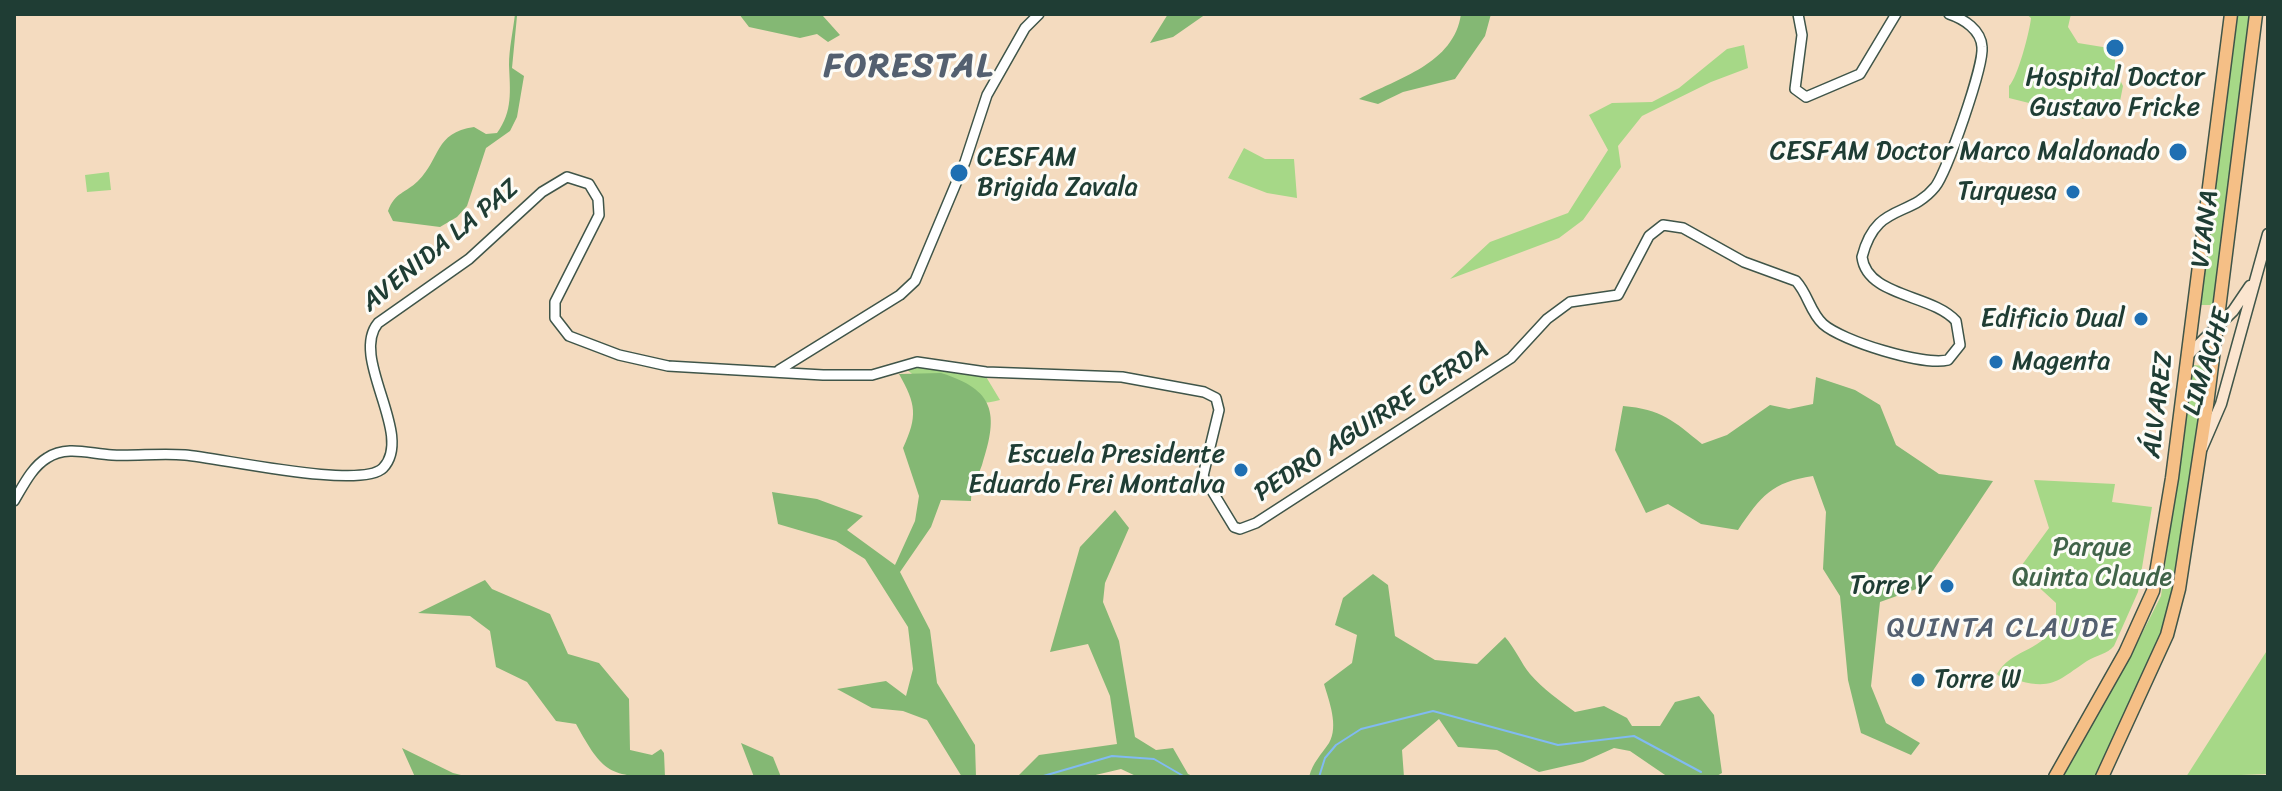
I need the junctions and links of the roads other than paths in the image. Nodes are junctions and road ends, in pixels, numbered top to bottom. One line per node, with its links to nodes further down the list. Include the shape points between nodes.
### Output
1 (1039, 14): 15 (street, via 1025,28 987,95 921,273 908,289)
2 (1798, 14): 3 (street, via 1802,35 1795,89 1806,97 1860,74)
3 (1896, 14)
4 (1949, 14): 15 (street, PEDRO AGUIRRE CERDA, via 1973,28 1982,44 1981,63 1954,145 1938,184 1877,224 1862,257 1870,275 1883,285 1934,305 1956,321 1960,345 1948,360 1928,360 1839,336 1815,316 1796,281 1744,262 1676,225 1663,225 1653,230 1618,295 1570,302 1511,358 1240,529 1203,476 1219,410 1216,398 1204,392 1122,377 986,372 917,362 872,375)
5 (2231, 14): 7 (main road, ÁLVAREZ)
6 (2256, 14): 8 (main road, VIANA)
7 (2226, 62): 8 (main road); 14 (main road, ÁLVAREZ)
8 (2249, 66): 13 (main road, VIANA)
9 (2268, 234): 10 (main road, LIMACHE)
10 (2255, 277): 11 (main road, LIMACHE); 12 (main road, LIMACHE)
11 (2233, 311): 12 (main road); 13 (main road, LIMACHE)
12 (2245, 321): 16 (main road, LIMACHE, via 2221,404)
13 (2216, 325): 14 (main road, LIMACHE); 16 (main road, VIANA)
14 (2187, 356): 18 (main road, ÁLVAREZ, via 2150,601)
15 (779, 370): 17 (street, AVENIDA LA PAZ, via 668,366 569,336 555,318 555,302 596,226 599,207 589,184 567,177 370,332 389,433 390,454 383,468 356,477 185,455 73,451 36,466)
16 (2201, 449): 19 (main road, LIMACHE, via 2167,635)
17 (14, 501)
18 (2055, 777)
19 (2102, 777)

